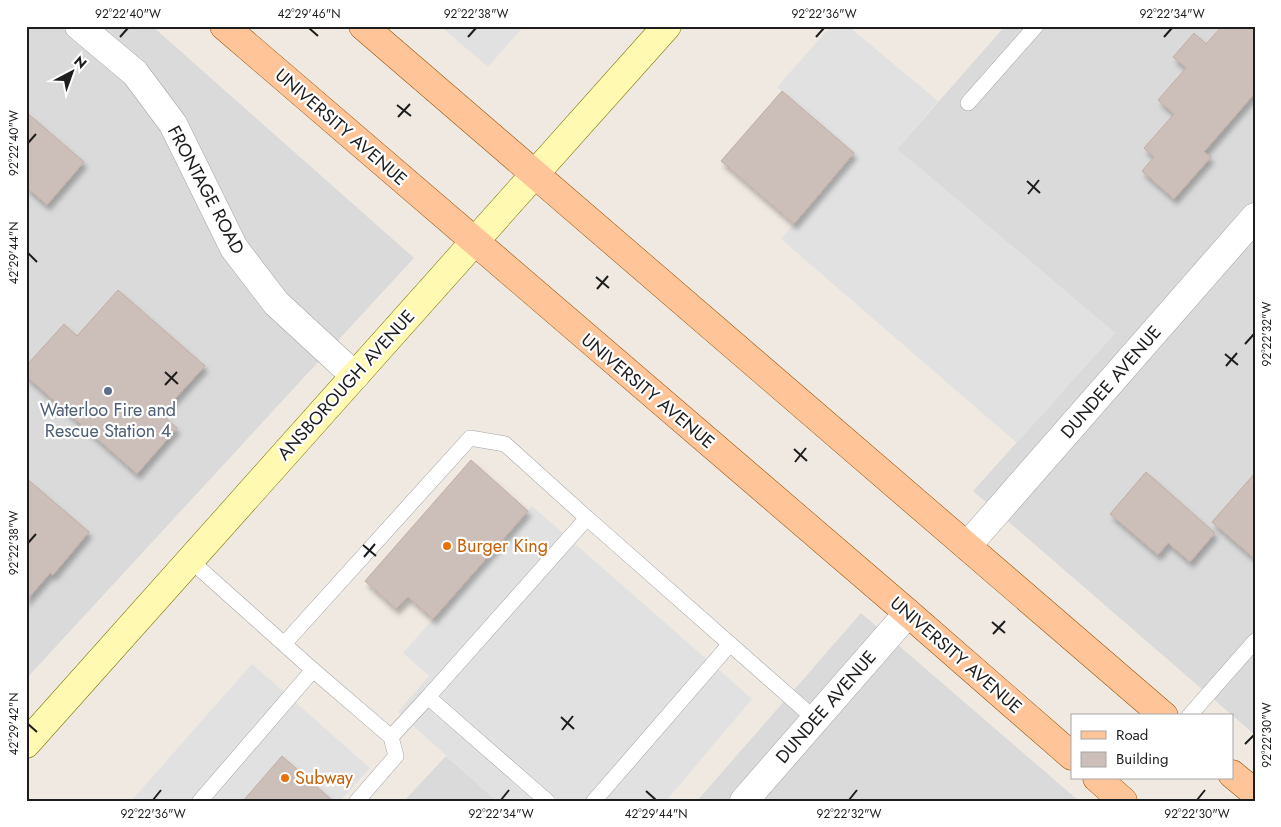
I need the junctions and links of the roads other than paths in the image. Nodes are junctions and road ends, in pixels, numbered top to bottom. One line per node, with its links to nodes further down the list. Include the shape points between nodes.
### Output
1 (79, 26): 10 (street, FRONTAGE ROAD, via 135,73 173,124 234,248 276,303)
2 (224, 26): 9 (main road, UNIVERSITY AVENUE)
3 (363, 26): 7 (main road)
4 (667, 26): 7 (main road, ANSBOROUGH AVENUE)
5 (1036, 26): 6 (lane)
6 (968, 104)
7 (534, 174): 9 (main road, ANSBOROUGH AVENUE); 12 (main road)
8 (1255, 217): 12 (street, DUNDEE AVENUE)
9 (474, 242): 10 (main road, ANSBOROUGH AVENUE); 14 (main road, UNIVERSITY AVENUE)
10 (355, 376): 13 (main road, ANSBOROUGH AVENUE)
11 (587, 518): 16 (lane, via 505,444 470,438); 17 (lane); 19 (lane)
12 (967, 546): 20 (main road)
13 (190, 560): 16 (lane); 24 (main road, ANSBOROUGH AVENUE)
14 (908, 613): 22 (street, DUNDEE AVENUE); 25 (main road, UNIVERSITY AVENUE)
15 (1255, 641): 21 (lane)
16 (284, 644): 18 (lane)
17 (730, 644): 22 (lane); 33 (lane)
18 (314, 670): 23 (lane); 30 (lane)
19 (428, 697): 23 (lane); 32 (lane)
20 (1162, 714)
21 (1191, 714)
22 (815, 719): 34 (street, DUNDEE AVENUE)
23 (391, 737): 31 (lane, via 396,756)
24 (26, 744)
25 (1071, 755)
26 (1234, 776): 28 (main road)
27 (1099, 780): 29 (main road)
28 (1255, 794)
29 (1120, 800)
30 (200, 801)
31 (357, 801)
32 (547, 801)
33 (594, 801)
34 (744, 801)

